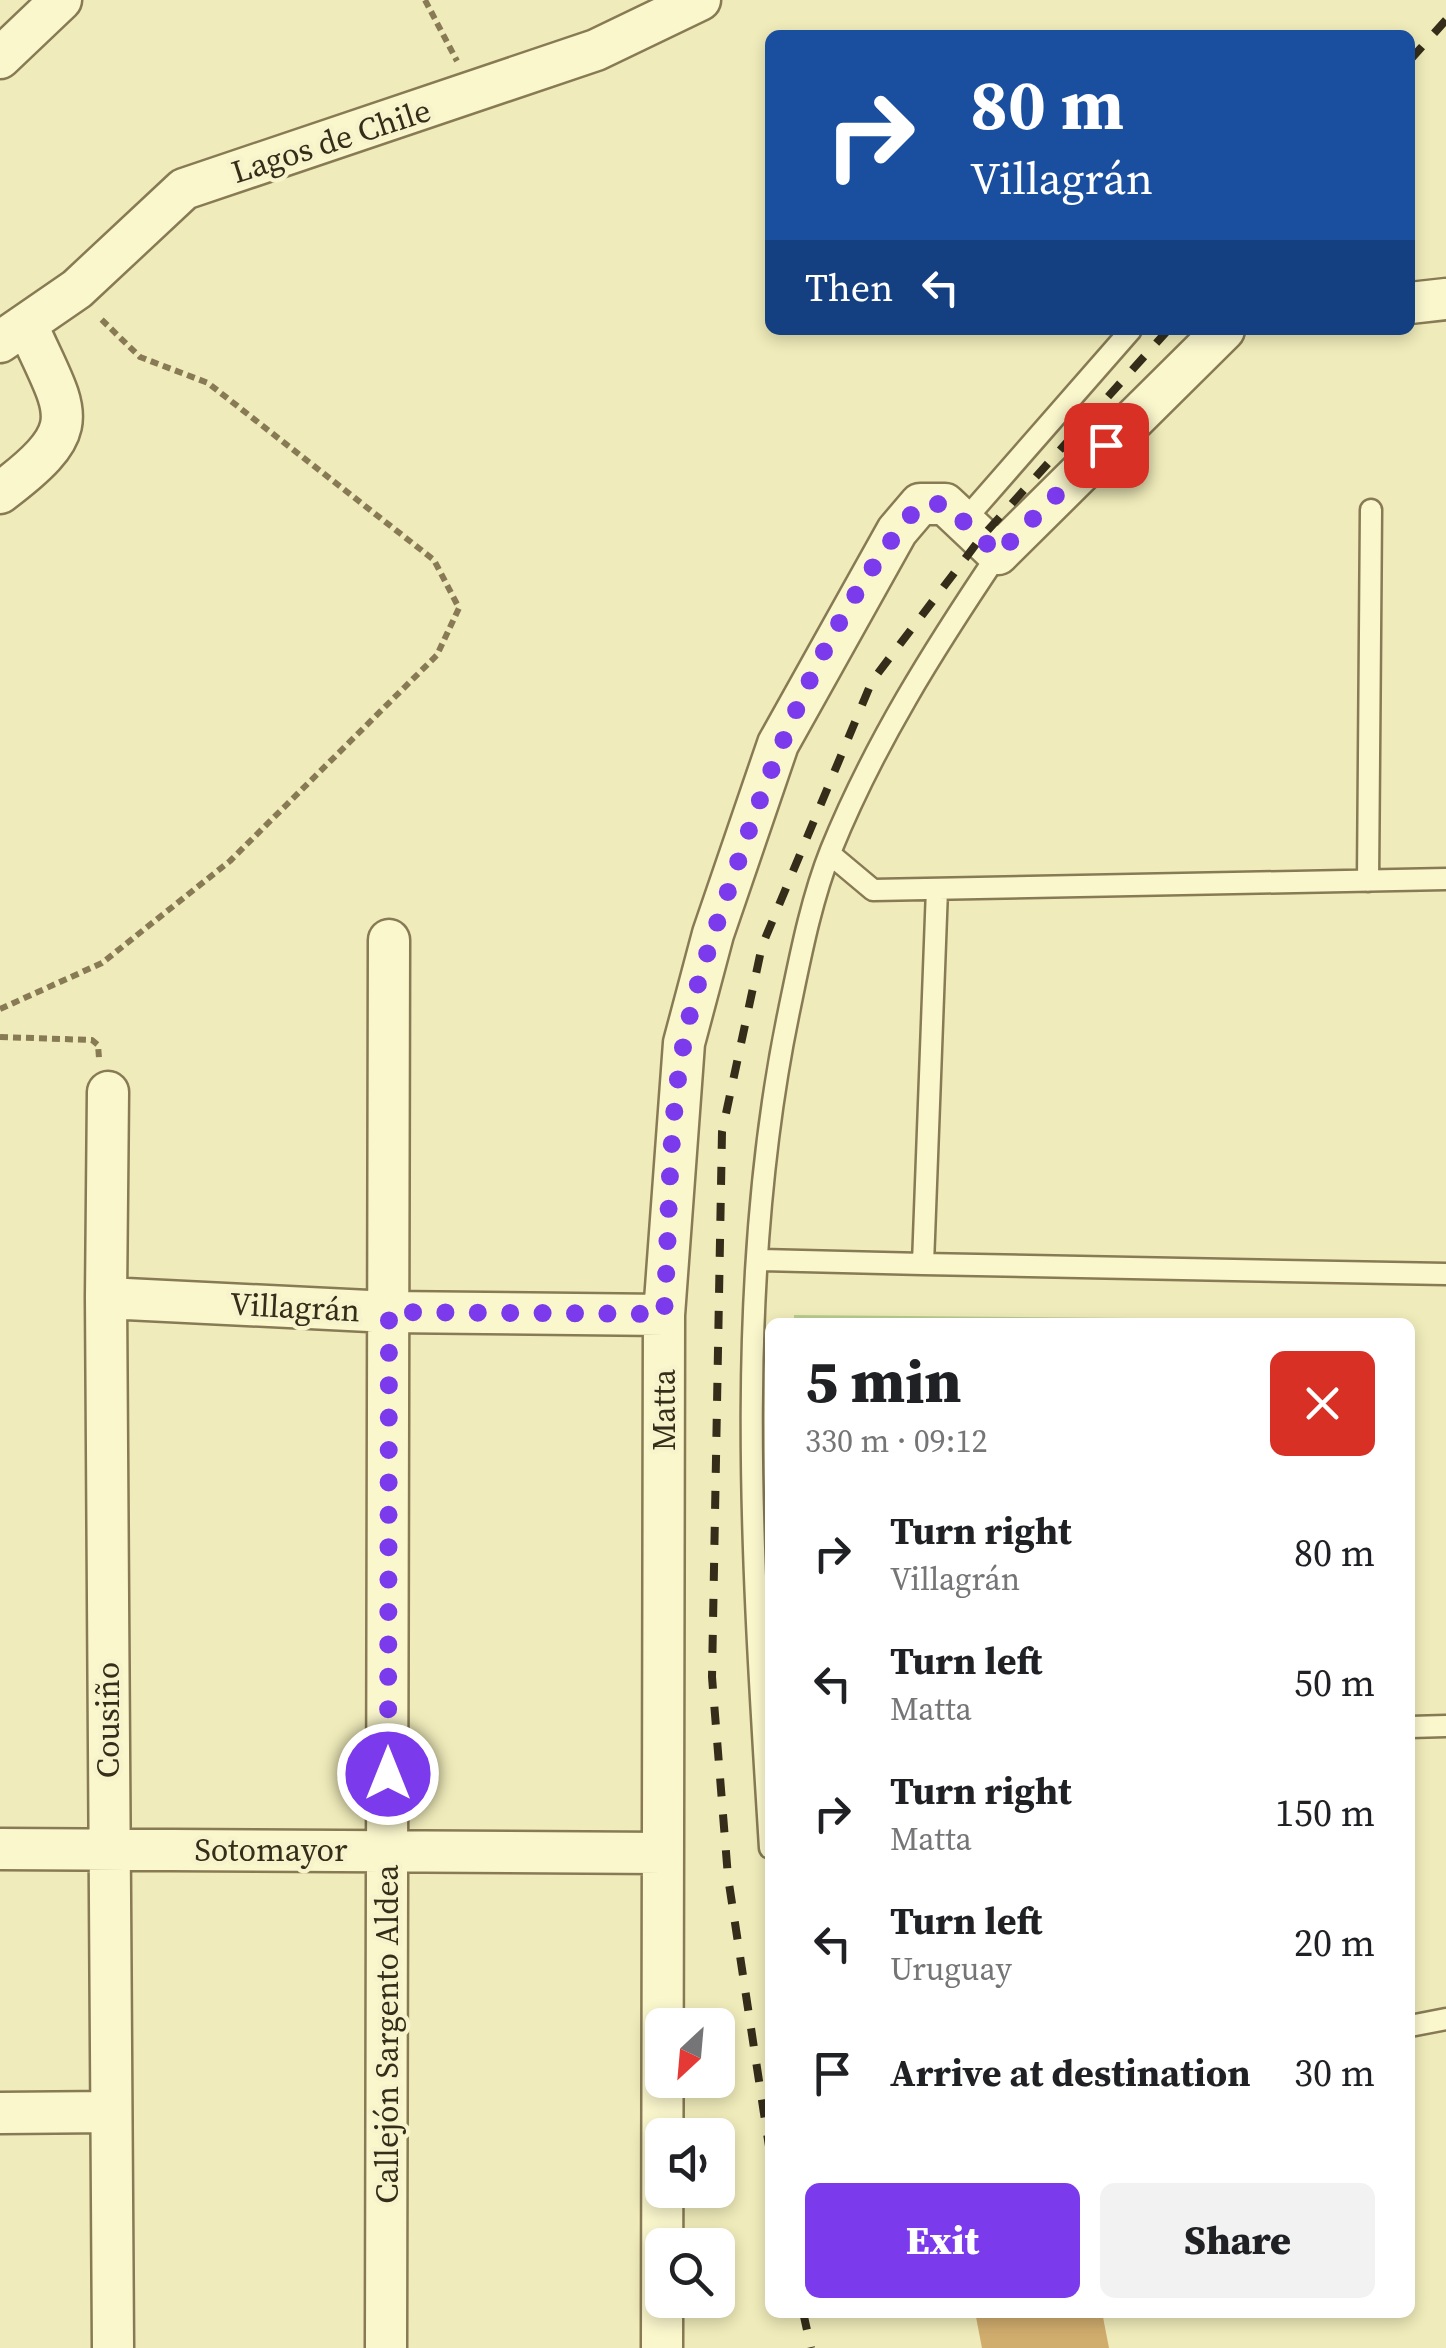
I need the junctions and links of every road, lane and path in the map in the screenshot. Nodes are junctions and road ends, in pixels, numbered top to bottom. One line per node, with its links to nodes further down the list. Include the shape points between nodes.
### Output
1 (61, 0): 4 (street)
2 (425, 0): 5 (path)
3 (700, 0): 5 (street, Lagos de Chile, via 596,50)
4 (0, 58)
5 (474, 93): 6 (street, Lagos de Chile, via 184,189)
6 (77, 289): 9 (street, Lagos de Chile); 21 (path, via 140,357 208,383 434,560 459,608 436,655 230,860 102,963)
7 (1446, 299): 8 (street)
8 (1415, 302)
9 (13, 334): 12 (street, via 64,408 63,428 33,468)
10 (1126, 335): 14 (lane)
11 (1219, 335): 15 (street)
12 (0, 493)
13 (1371, 510): 18 (lane)
14 (962, 522): 15 (street, Matta); 29 (street, Matta, via 945,504 920,504 897,531 778,744 713,934 684,1043)
15 (998, 554): 16 (lane, via 925,662)
16 (830, 854): 19 (lane, via 873,890); 24 (lane, via 772,1095)
17 (1446, 879): 18 (lane)
18 (1368, 881): 19 (lane)
19 (938, 888): 25 (lane)
20 (390, 940): 28 (street, Callejón Sargento Aldea)
21 (0, 1009)
22 (0, 1038): 23 (path, via 92,1040)
23 (108, 1092): 27 (street, Cousiño)
24 (758, 1260): 25 (lane); 32 (lane, via 755,1588)
25 (923, 1264): 26 (lane)
26 (1446, 1274)
27 (106, 1298): 28 (street, Villagrán); 34 (street, Cousiño)
28 (389, 1312): 29 (street, Villagrán); 35 (street, Callejón Sargento Aldea)
29 (664, 1314): 36 (street, Matta)
30 (1446, 1726): 31 (lane)
31 (1415, 1727)
32 (765, 1761)
33 (0, 1849): 34 (street, Sotomayor)
34 (109, 1850): 35 (street, Sotomayor); 39 (street, Cousiño)
35 (388, 1851): 36 (street, Sotomayor); 42 (street, Callejón Sargento Aldea)
36 (663, 1852): 43 (street, Matta)
37 (1446, 2019): 38 (lane)
38 (1415, 2025)
39 (111, 2112): 40 (street); 41 (street, Cousiño)
40 (0, 2113)
41 (113, 2348)
42 (386, 2348)
43 (662, 2348)

